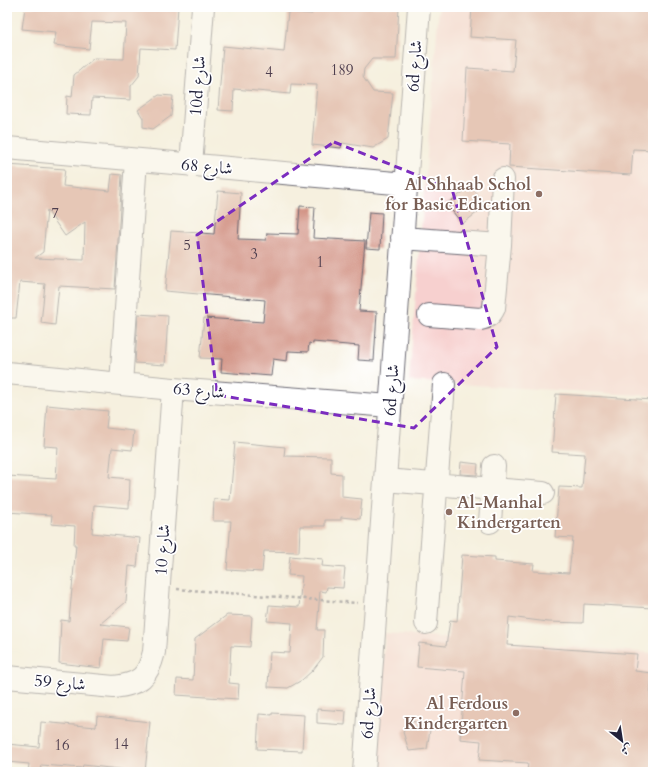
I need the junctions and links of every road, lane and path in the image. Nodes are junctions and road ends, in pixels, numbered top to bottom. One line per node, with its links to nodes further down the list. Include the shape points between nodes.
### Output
1 (7, 7): 4 (path)
2 (203, 7): 7 (street, 10d شارع)
3 (418, 7): 9 (street, 6d شارع)
4 (7, 11)
5 (7, 148): 6 (street, شارع 68)
6 (136, 160): 7 (street, شارع 68); 14 (street)
7 (190, 164): 9 (street, شارع 68)
8 (503, 179): 11 (street)
9 (406, 184): 10 (street, 6d شارع)
10 (402, 238): 11 (street); 17 (street, 6d شارع)
11 (500, 245): 12 (street, via 494,308 490,315 480,319)
12 (429, 315)
13 (7, 373): 14 (street, شارع 63)
14 (121, 384): 16 (street, شارع 63)
15 (444, 384): 20 (street)
16 (173, 388): 17 (street, شارع 63); 24 (street, شارع 10)
17 (390, 406): 19 (street, 6d شارع)
18 (494, 466): 21 (street)
19 (385, 480): 20 (street); 25 (street, 6d شارع)
20 (436, 484): 21 (street); 26 (street)
21 (492, 489): 22 (street); 23 (street)
22 (543, 493)
23 (490, 522)
24 (159, 587): 25 (path); 28 (street, شارع 10, via 151,666 142,678 129,685)
25 (376, 604): 29 (street, 6d شارع)
26 (426, 623)
27 (7, 677): 28 (street, شارع 59)
28 (114, 687)
29 (364, 772)

